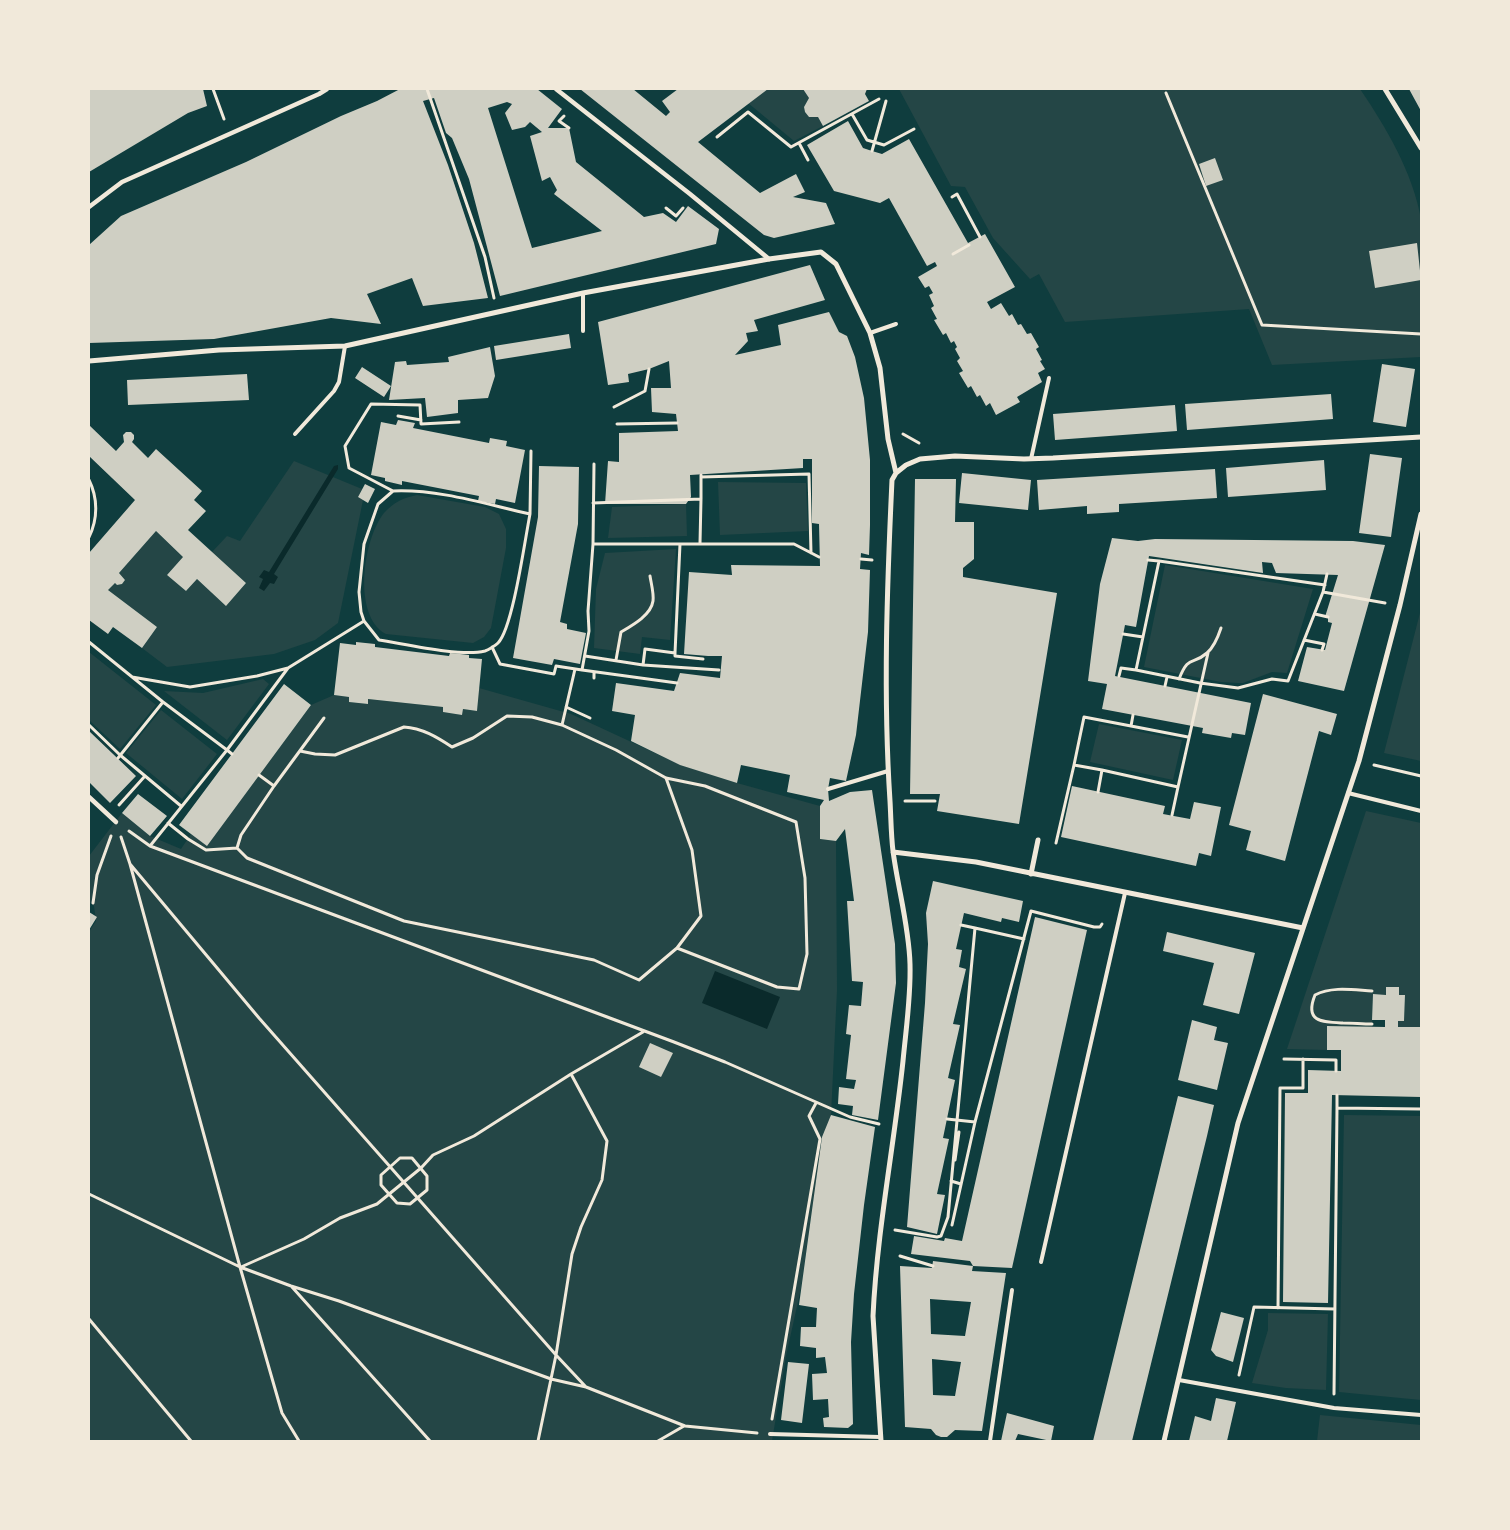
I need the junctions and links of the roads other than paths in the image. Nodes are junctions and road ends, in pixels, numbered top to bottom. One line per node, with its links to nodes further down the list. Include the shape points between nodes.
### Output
1 (327, 89): 5 (street, via 122,182)
2 (556, 89): 6 (street)
3 (1385, 89): 4 (street)
4 (1421, 148)
5 (89, 207)
6 (769, 259): 7 (street); 10 (street, via 821,252 836,264)
7 (583, 293): 9 (lane); 11 (street)
8 (896, 324): 10 (lane)
9 (583, 331)
10 (870, 333): 17 (street, via 880,368 888,439)
11 (345, 346): 12 (street, via 219,350); 14 (lane, via 339,382 334,391)
12 (89, 361)
13 (1049, 378): 16 (lane)
14 (295, 434)
15 (1421, 437): 16 (street)
16 (1030, 459): 17 (street, via 956,456 920,460)
17 (896, 473): 19 (street, via 892,480 888,560)
18 (1421, 514): 21 (street, via 1400,605)
19 (888, 771): 20 (lane); 26 (street)
20 (828, 789)
21 (1348, 793): 23 (lane); 29 (street)
22 (89, 797): 24 (street)
23 (1421, 810)
24 (116, 822)
25 (1038, 840): 27 (street)
26 (893, 852): 27 (street, via 976,862); 35 (street, via 910,963 896,1125 872,1316)
27 (1030, 874): 28 (street)
28 (1124, 892): 29 (street); 30 (lane)
29 (1303, 928): 32 (street, via 1238,1123)
30 (1041, 1262)
31 (1012, 1290): 36 (lane)
32 (1179, 1380): 33 (lane, via 1334,1408); 37 (street)
33 (1421, 1415)
34 (770, 1434): 35 (lane)
35 (880, 1439)
36 (990, 1441)
37 (1164, 1441)

